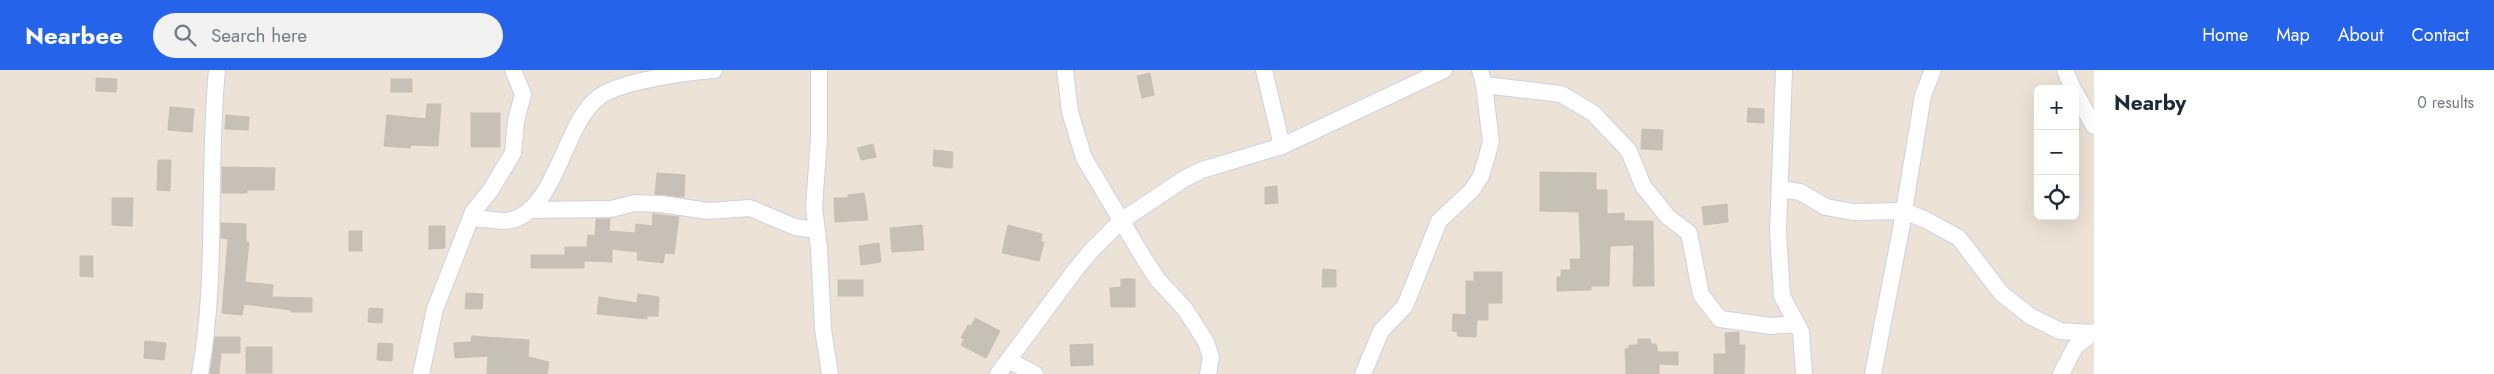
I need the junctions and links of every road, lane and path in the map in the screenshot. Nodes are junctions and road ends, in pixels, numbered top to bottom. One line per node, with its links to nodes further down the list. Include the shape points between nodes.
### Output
1 (217, 70): 25 (street, via 206,342)
2 (513, 70): 26 (street, via 523,94 516,121 514,153 473,212 436,309)
3 (714, 70): 17 (street, via 653,80 600,96 576,123 559,167)
4 (819, 70): 21 (street, via 819,138 813,196)
5 (1065, 70): 20 (street, via 1076,136 1084,158)
6 (1264, 70): 15 (street)
7 (1444, 70): 15 (street)
8 (1784, 70): 16 (street)
9 (1933, 70): 18 (street, via 1923,95)
10 (2065, 70): 12 (street)
11 (1482, 78): 22 (street, via 1560,94 1593,113 1628,151 1643,186 1668,217 1689,233 1701,295 1720,320 1771,326); 31 (street, via 1491,142 1481,176 1472,190 1439,221 1405,306 1381,331)
12 (2071, 85)
13 (2079, 99): 14 (street)
14 (2094, 126)
15 (1282, 146): 20 (street, via 1202,170)
16 (1780, 189): 18 (street, via 1800,192 1826,208 1853,212); 22 (street, via 1778,232 1782,296)
17 (529, 210): 19 (street, via 507,221); 21 (street, via 611,209 635,203 708,211 750,208 795,227)
18 (1904, 211): 23 (street, via 1959,238 2001,293 2030,316 2060,331); 33 (street)
19 (480, 219)
20 (1121, 221): 24 (street, via 1081,263); 30 (street, via 1158,280 1185,309 1206,342 1212,357)
21 (816, 230): 27 (street)
22 (1797, 324): 32 (street, via 1801,332)
23 (2093, 332): 34 (street, via 2075,347)
24 (1010, 361): 28 (street); 29 (street)
25 (200, 374)
26 (420, 374)
27 (830, 374)
28 (998, 374)
29 (1035, 374)
30 (1208, 374)
31 (1363, 374)
32 (1804, 374)
33 (1874, 374)
34 (2061, 374)

